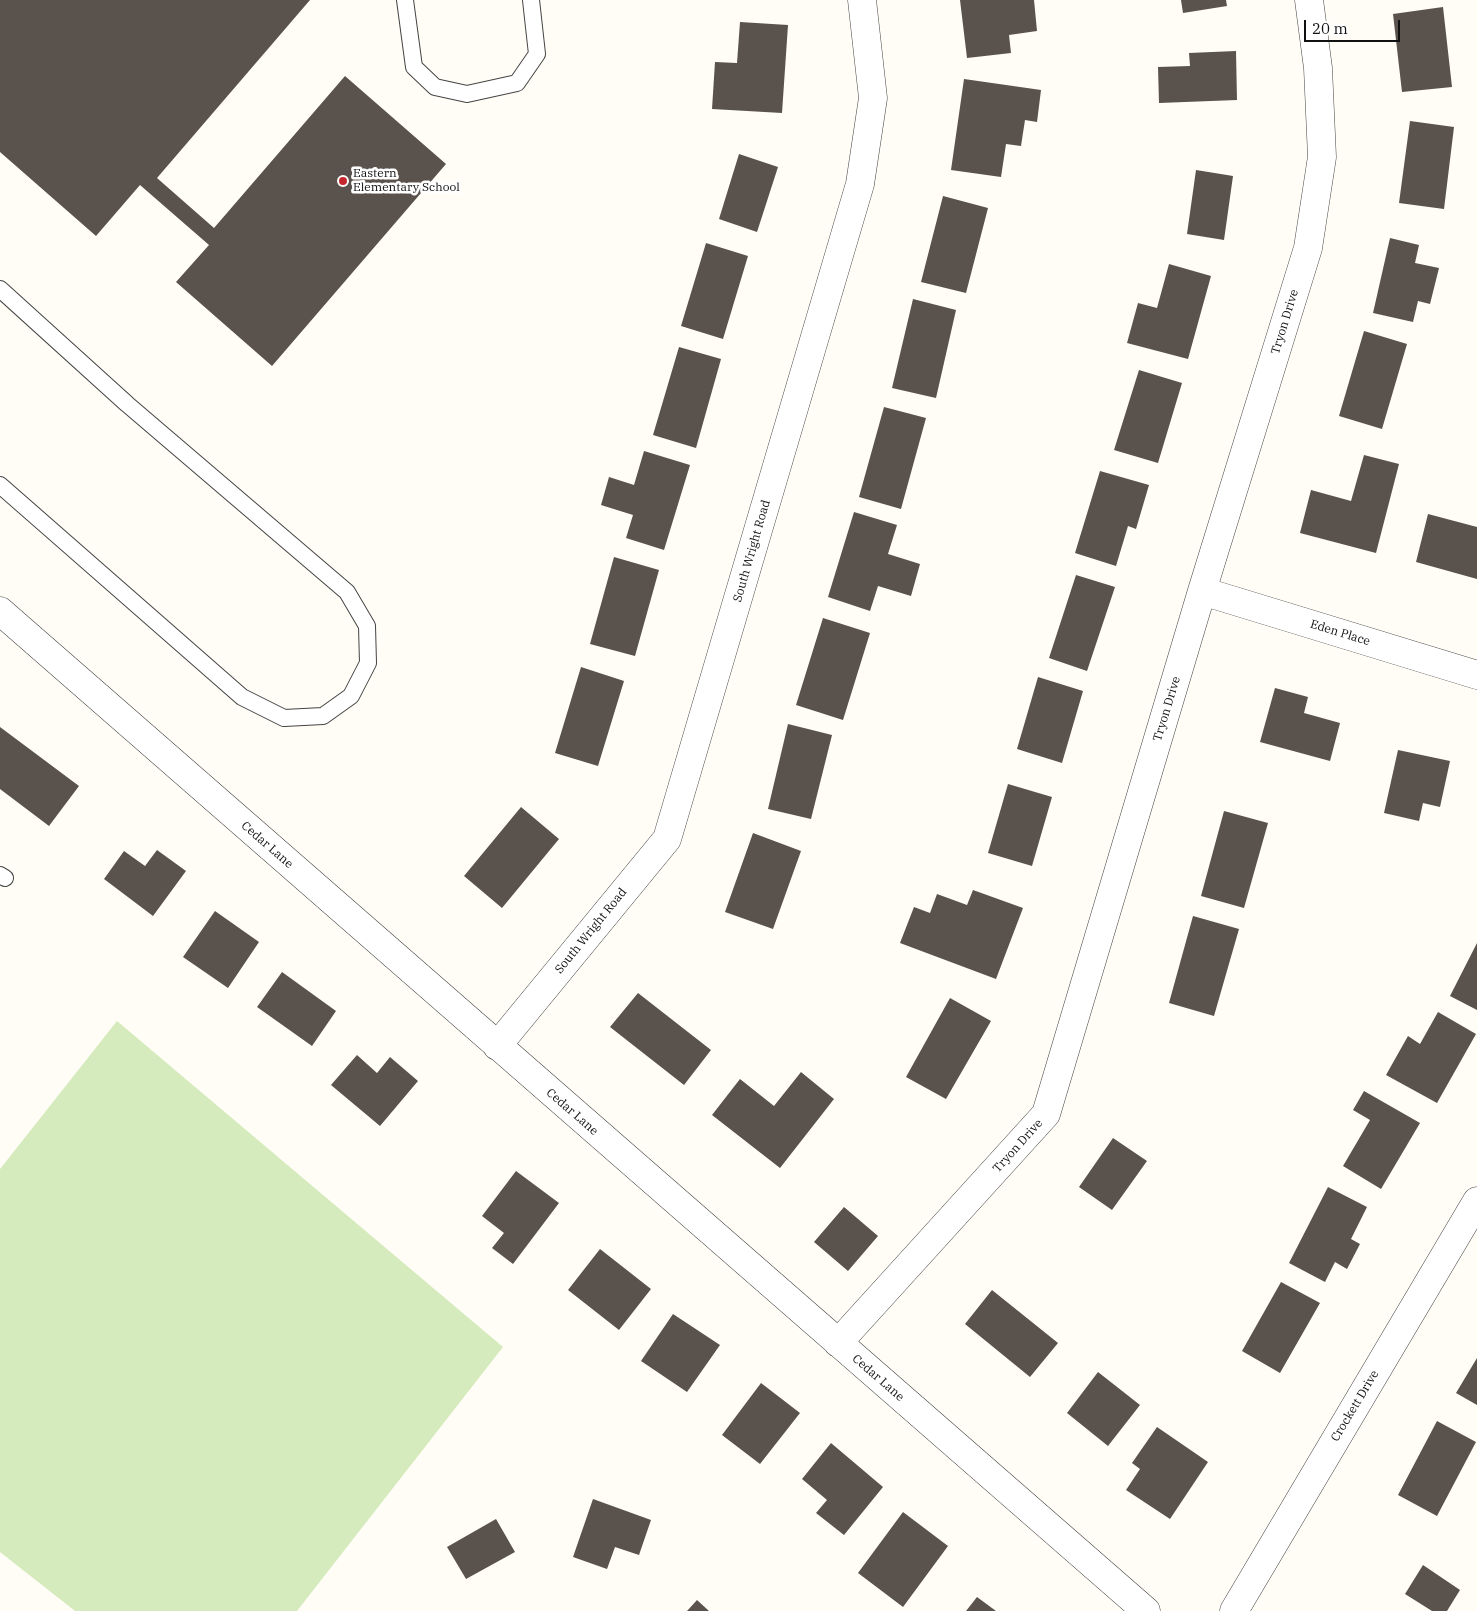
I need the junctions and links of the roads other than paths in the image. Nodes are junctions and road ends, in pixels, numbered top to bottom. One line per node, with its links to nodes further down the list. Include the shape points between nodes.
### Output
1 (405, 0): 2 (lane, via 414,67 435,87 467,94 518,83 537,54)
2 (531, 0)
3 (862, 0): 10 (street, South Wright Road, via 873,98 860,184 667,839)
4 (1309, 0): 7 (street, Tryon Drive, via 1318,68 1322,157 1308,248)
5 (0, 289): 6 (lane, via 127,404 348,592 367,626 368,664 351,696 323,716 284,718 242,697)
6 (0, 485)
7 (1202, 591): 9 (street, Eden Place); 12 (street, Tryon Drive, via 1046,1114)
8 (0, 611): 10 (street, Cedar Lane)
9 (1477, 675)
10 (497, 1046): 12 (street, Cedar Lane)
11 (1477, 1202): 14 (street, Crockett Drive)
12 (838, 1343): 13 (street, Cedar Lane)
13 (1146, 1611)
14 (1234, 1611)

